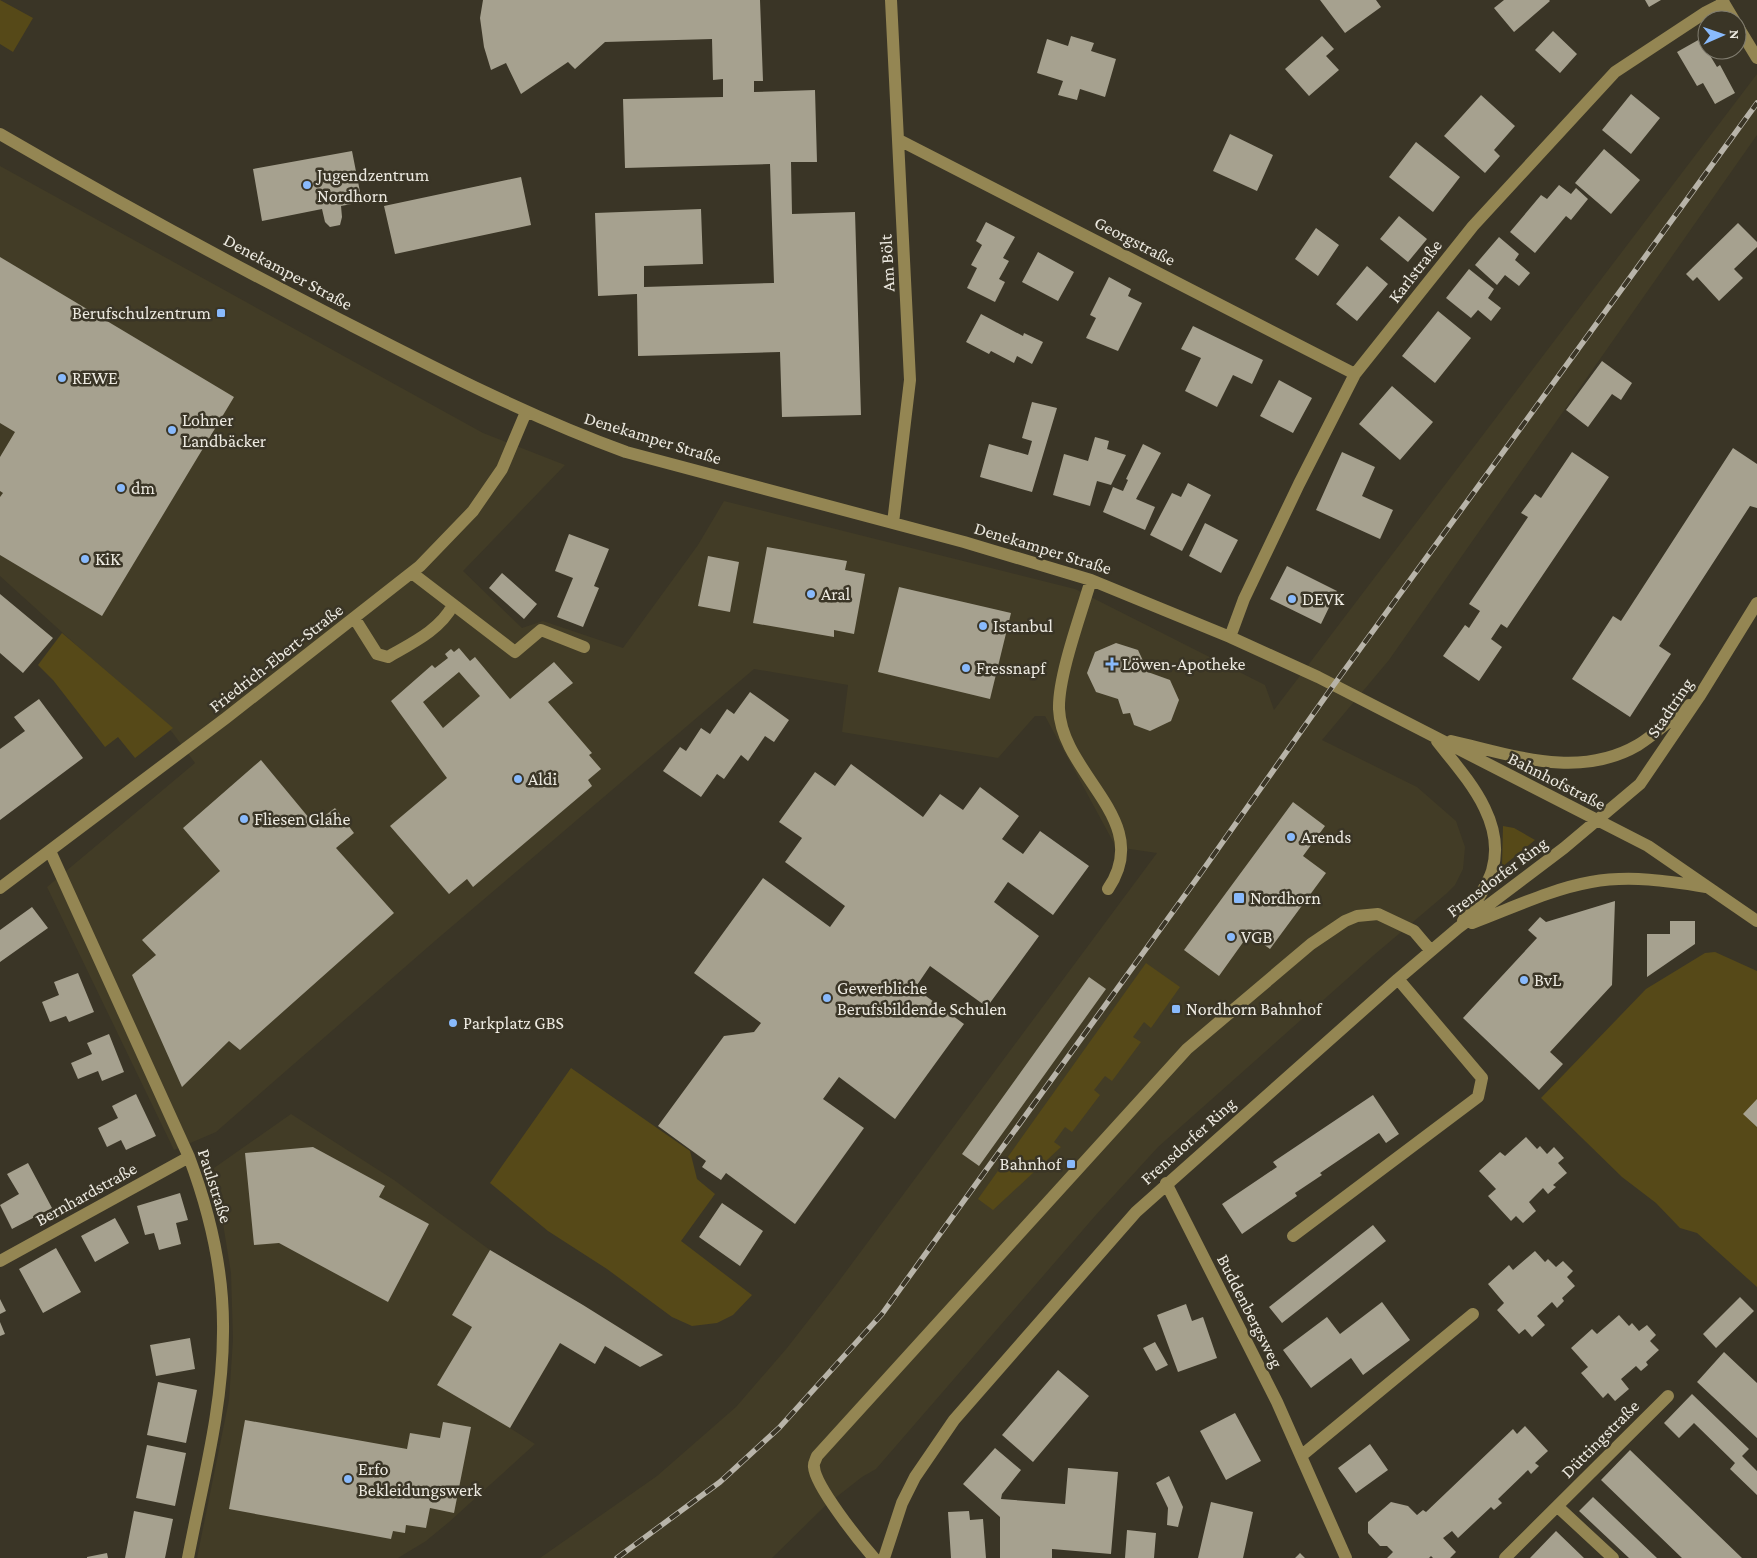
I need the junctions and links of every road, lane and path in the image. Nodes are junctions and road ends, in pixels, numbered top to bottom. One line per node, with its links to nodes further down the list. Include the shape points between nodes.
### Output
1 (891, 0): 6 (street, Am Bölt)
2 (1723, 1): 7 (street, Karlstraße, via 1615,72 1473,226)
3 (1747, 42): 4 (street)
4 (1757, 58)
5 (0, 134): 8 (street, Denekamper Straße, via 123,205 466,384)
6 (899, 140): 7 (street, Georgstraße); 9 (street, Am Bölt, via 910,380)
7 (1355, 374): 15 (street, Karlstraße, via 1294,493 1244,599)
8 (526, 412): 9 (street, Denekamper Straße, via 626,452); 10 (street, Friedrich-Ebert-Straße, via 502,469 483,497)
9 (893, 523): 11 (street, Denekamper Straße)
10 (412, 573): 13 (street); 14 (street, Friedrich-Ebert-Straße)
11 (1091, 580): 15 (street, Denekamper Straße); 24 (street, via 1064,677 1059,709 1064,735 1074,758 1109,809 1119,833 1122,854 1116,876)
12 (1757, 603): 18 (street, Stadtring)
13 (452, 605): 14 (street, via 442,621 426,634 388,657 377,654); 16 (street, via 515,652 541,630)
14 (355, 619): 21 (street, Friedrich-Ebert-Straße)
15 (1230, 637): 17 (street, Denekamper Straße)
16 (584, 647)
17 (1333, 686): 19 (street, Bahnhofstraße)
18 (1699, 697): 19 (street, via 1638,745 1616,756 1595,761 1551,764); 20 (street, Stadtring, via 1640,784)
19 (1434, 737): 20 (street, Bahnhofstraße); 26 (street, via 1482,800 1491,822 1494,846 1492,871)
20 (1598, 821): 22 (street, Bahnhofstraße, via 1648,846); 26 (street, Frensdorfer Ring)
21 (50, 850): 23 (street, Friedrich-Ebert-Straße); 29 (street, Paulstraße)
22 (1709, 887): 25 (street, Bahnhofstraße); 26 (street, via 1647,878 1592,882 1568,887)
23 (0, 888)
24 (1108, 889)
25 (1757, 921)
26 (1458, 928): 27 (street, Frensdorfer Ring)
27 (1431, 951): 28 (street, Frensdorfer Ring); 38 (street, via 1414,931 1393,920 1378,914 1351,918 1311,944 1187,1049 817,1456 813,1467 818,1479 853,1534)
28 (1398, 979): 30 (street, Frensdorfer Ring); 31 (street, via 1482,1078 1478,1097)
29 (189, 1157): 32 (street, Bernhardstraße); 37 (street, Paulstraße, via 211,1226 220,1273 224,1332 219,1395)
30 (1166, 1183): 35 (street, Buddenbergsweg); 39 (street, Frensdorfer Ring, via 1136,1212 954,1420 915,1477 902,1503)
31 (1293, 1236)
32 (0, 1261)
33 (1472, 1314): 35 (street)
34 (1668, 1396): 36 (street, Düttingstraße)
35 (1301, 1456): 40 (street, Buddenbergsweg)
36 (1558, 1507): 41 (street, Düttingstraße); 42 (street)
37 (188, 1558)
38 (874, 1558)
39 (884, 1558)
40 (1346, 1558)
41 (1505, 1558)
42 (1612, 1558)

